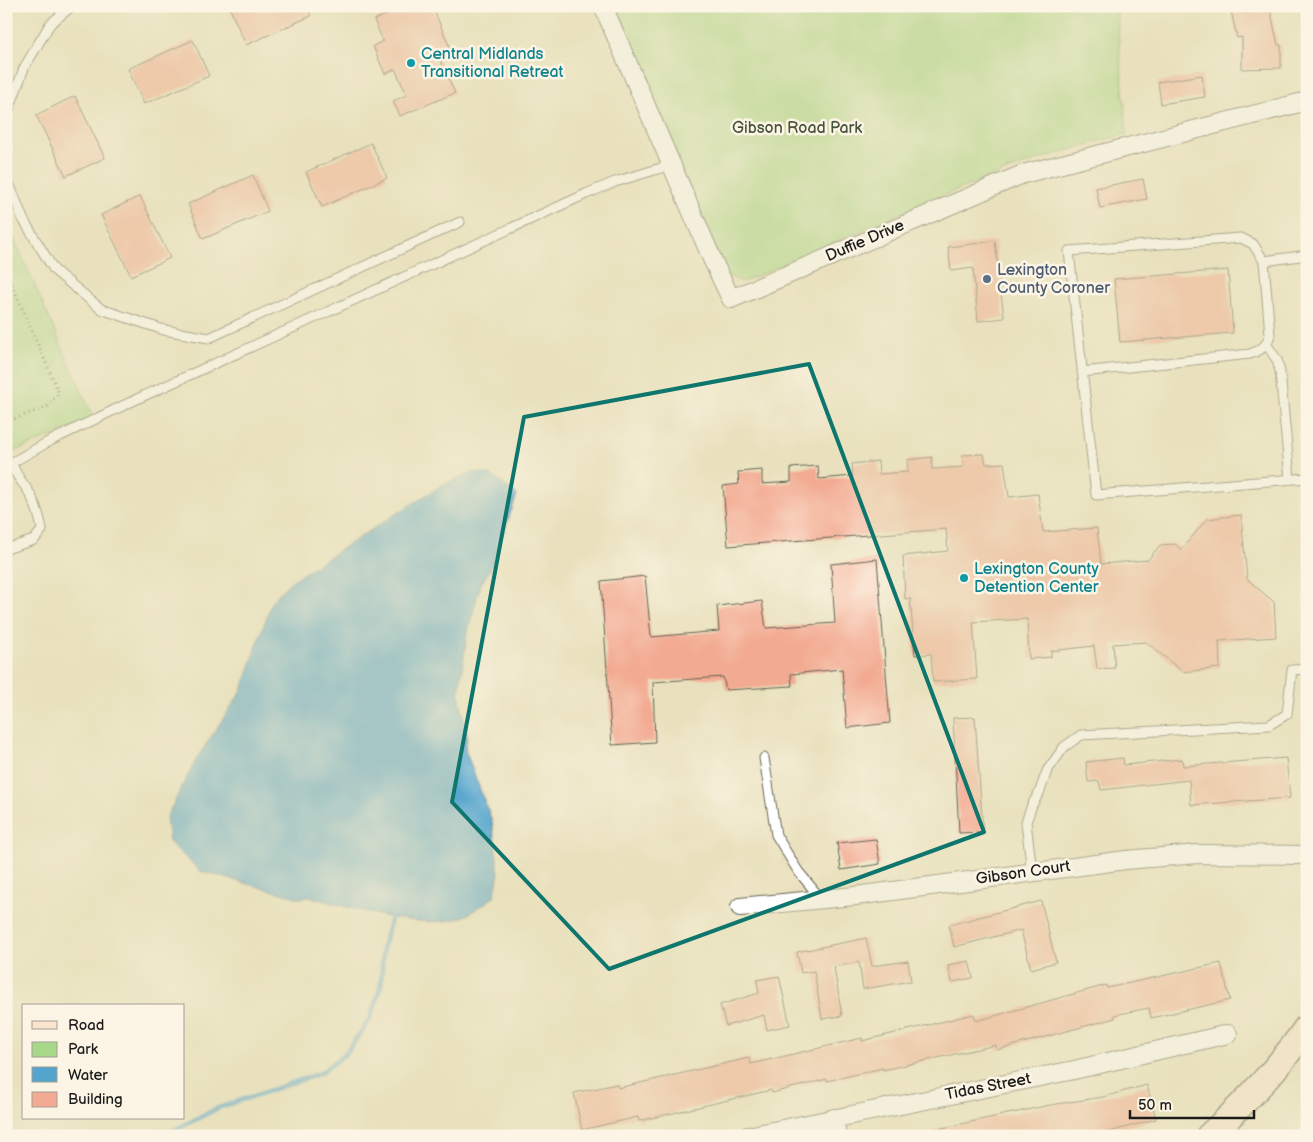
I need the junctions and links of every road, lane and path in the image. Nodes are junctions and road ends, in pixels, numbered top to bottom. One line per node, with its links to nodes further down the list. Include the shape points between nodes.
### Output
1 (72, 6): 5 (lane, via 50,24 24,68 6,118 7,178 23,219 54,270 101,309 164,330 209,338)
2 (603, 6): 4 (street, Duffie Drive)
3 (1307, 101): 4 (street, Duffie Drive, via 1023,174 732,298)
4 (671, 164): 12 (lane, via 586,194 145,395)
5 (460, 222)
6 (1307, 255): 7 (lane)
7 (1264, 261): 9 (lane, via 1270,336); 10 (lane, via 1253,244 1241,238 1069,251)
8 (6, 271): 11 (path, via 59,393 47,407)
9 (1267, 345): 10 (lane, via 1250,354); 14 (lane, via 1277,360 1280,372)
10 (1082, 372): 14 (lane, via 1096,495)
11 (6, 422)
12 (9, 464): 15 (lane, via 34,502 42,530 34,540)
13 (1307, 478): 14 (lane)
14 (1290, 479)
15 (6, 549)
16 (1307, 669): 19 (lane, via 1292,670 1287,714 1269,725 1081,735 1064,747 1047,771 1026,822)
17 (764, 758): 20 (lane, via 776,835 798,871)
18 (1307, 855): 19 (street, Gibson Court, via 1198,854)
19 (1032, 872): 20 (street, Gibson Court)
20 (822, 900): 21 (street, Gibson Court)
21 (740, 907)
22 (1307, 1027): 26 (street, via 1249,1100)
23 (1228, 1034): 24 (street, Tidas Street)
24 (835, 1127): 25 (street, Tidas Street)
25 (748, 1136)
26 (1210, 1136)

